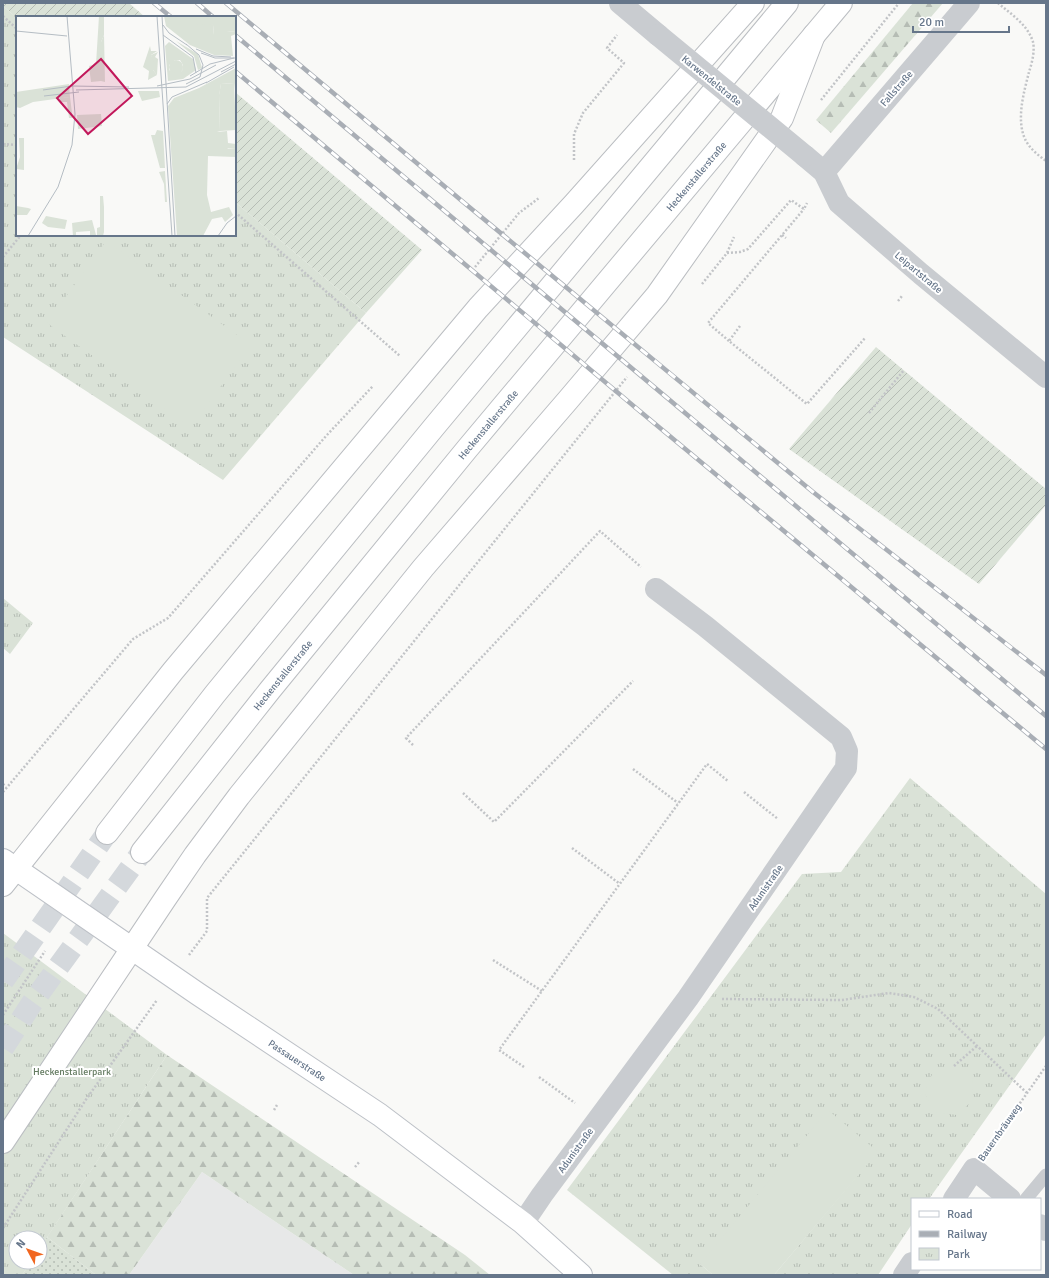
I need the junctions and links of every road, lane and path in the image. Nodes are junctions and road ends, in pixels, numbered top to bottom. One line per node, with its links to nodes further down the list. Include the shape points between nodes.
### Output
1 (752, 3): 50 (main road, via 478,308)
2 (787, 3): 46 (main road, via 215,694)
3 (841, 3): 10 (main road, Heckenstallerstraße)
4 (899, 3): 11 (path)
5 (969, 3): 17 (street, Fallstraße)
6 (998, 3): 15 (path, via 1027,28 1033,42 1033,58 1020,123 1025,139)
7 (633, 7): 14 (street, Karwendelstraße, bridge, via 658,35); 16 (path, via 607,48 624,63 583,113 574,134)
8 (3, 16): 9 (path)
9 (16, 28)
10 (814, 35): 49 (main road, Heckenstallerstraße, via 467,449 270,690); 53 (main road, via 782,118 657,294 424,568 300,719 195,855)
11 (820, 100)
12 (3, 144): 13 (path)
13 (16, 145)
14 (805, 156): 17 (street, Leipartstraße)
15 (1046, 161)
16 (574, 163)
17 (824, 172): 34 (street, Leipartstraße, via 838,202)
18 (784, 207): 25 (path, via 748,249)
19 (804, 209): 22 (path)
20 (236, 213): 31 (path)
21 (737, 232): 25 (path)
22 (782, 235): 24 (path); 30 (path, via 708,323)
23 (20, 236): 26 (path)
24 (786, 238)
25 (727, 252): 27 (path)
26 (3, 257)
27 (697, 290)
28 (740, 326): 30 (path)
29 (865, 338): 30 (path, via 807,404)
30 (729, 341)
31 (400, 357)
32 (904, 370): 35 (path)
33 (632, 371): 52 (path, via 206,898)
34 (1046, 377)
35 (869, 413)
36 (656, 590): 38 (path, via 655,579 600,531 406,738); 47 (street, Adunistraße, via 705,626 841,737 847,751 846,768)
37 (633, 681): 44 (path, via 494,822)
38 (413, 745)
39 (633, 769): 45 (path)
40 (728, 781): 45 (path, via 707,764)
41 (3, 784): 42 (path, via 6,787)
42 (3, 792)
43 (744, 792): 47 (path)
44 (463, 793)
45 (678, 803): 51 (path)
46 (107, 833)
47 (800, 836): 57 (street, Adunistraße)
48 (572, 848): 51 (path)
49 (142, 852)
50 (7, 871): 53 (main road, Passauerstraße)
51 (620, 884): 56 (path)
52 (207, 931)
53 (131, 949): 69 (main road); 77 (main road, Passauerstraße, via 380,1115)
54 (45, 951): 58 (path)
55 (493, 960): 56 (path)
56 (542, 991): 63 (path, via 500,1050)
57 (688, 998): 60 (path, via 842,1000 889,993 914,997 938,1009); 68 (street, Adunistraße)
58 (3, 1015)
59 (142, 1020): 78 (path, via 87,1098)
60 (977, 1046): 61 (path); 65 (path)
61 (954, 1066)
62 (1046, 1066): 65 (path, Bauernbräuweg)
63 (524, 1067)
64 (539, 1077): 68 (path)
65 (1027, 1093): 72 (path, Bauernbräuweg)
66 (277, 1104): 67 (path)
67 (274, 1110)
68 (598, 1119): 77 (street, Adunistraße)
69 (3, 1142)
70 (360, 1161): 71 (path)
71 (355, 1167)
72 (974, 1169): 74 (street, Bauernbräuweg); 75 (street)
73 (1046, 1175): 76 (lane)
74 (955, 1198)
75 (1009, 1198)
76 (1027, 1198)
77 (523, 1223): 80 (main road, Passauerstraße)
78 (3, 1228)
79 (911, 1264): 81 (street)
80 (581, 1275)
81 (904, 1275)

